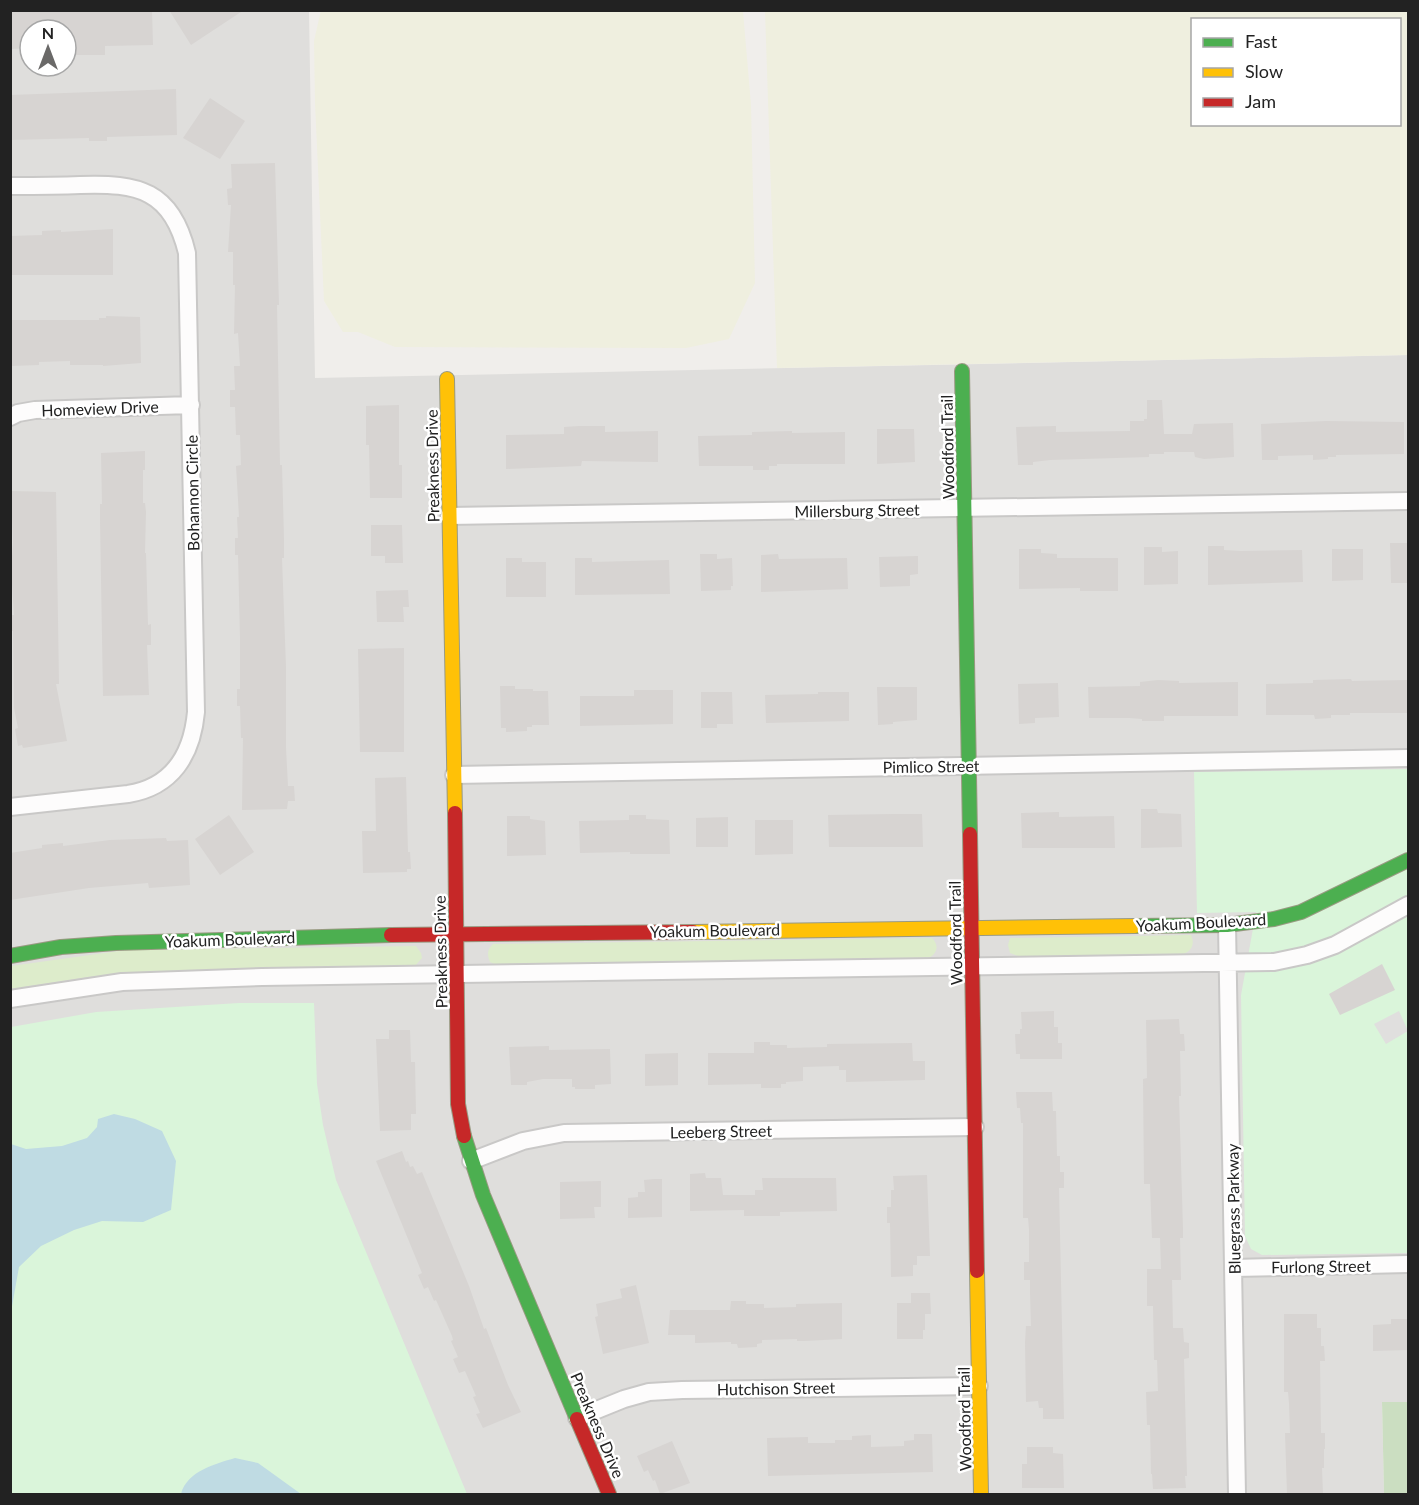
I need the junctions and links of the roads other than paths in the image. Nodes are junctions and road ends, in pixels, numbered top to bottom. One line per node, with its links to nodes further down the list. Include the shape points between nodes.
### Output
1 (10, 186): 4 (street, Bohannon Circle, via 125,186 151,195 165,205 182,231 187,253)
2 (962, 371): 7 (street, Woodford Trail)
3 (447, 379): 8 (street, Preakness Drive)
4 (191, 405): 5 (street, Homeview Drive, via 35,410); 12 (street, Bohannon Circle, via 196,712 189,746 178,767 165,780 140,792)
5 (10, 417)
6 (1408, 501): 7 (street, Millersburg Street)
7 (965, 508): 8 (street, Millersburg Street); 10 (street, Woodford Trail)
8 (449, 516): 11 (street, Preakness Drive)
9 (1408, 758): 10 (street, Pimlico Street)
10 (970, 765): 11 (street, Pimlico Street); 16 (street, Woodford Trail)
11 (454, 775): 17 (street, Preakness Drive)
12 (10, 807)
13 (1408, 861): 15 (street, Yoakum Boulevard, via 1301,912)
14 (1408, 906): 19 (street, via 1335,945 1307,955 1274,962)
15 (1227, 925): 16 (street, Yoakum Boulevard); 19 (street, Bluegrass Parkway)
16 (971, 927): 17 (street, Yoakum Boulevard); 20 (street, Woodford Trail)
17 (456, 933): 18 (street, Yoakum Boulevard, via 116,943); 21 (street, Preakness Drive)
18 (10, 956)
19 (1228, 962): 20 (street); 26 (street, Bluegrass Parkway)
20 (972, 965): 21 (street); 23 (street, Woodford Trail)
21 (457, 974): 22 (street, via 122,982); 24 (street, Preakness Drive, via 458,1104)
22 (10, 999)
23 (975, 1127): 24 (street, Leeberg Street, via 564,1133 523,1141); 27 (street, Woodford Trail)
24 (471, 1161): 28 (street, Preakness Drive)
25 (1408, 1264): 26 (street, Furlong Street)
26 (1234, 1268): 31 (street, Bluegrass Parkway)
27 (979, 1386): 28 (street, Hutchison Street, via 671,1390 624,1399); 30 (street, Woodford Trail)
28 (577, 1418): 29 (street, Preakness Drive)
29 (609, 1494)
30 (981, 1494)
31 (1237, 1494)

